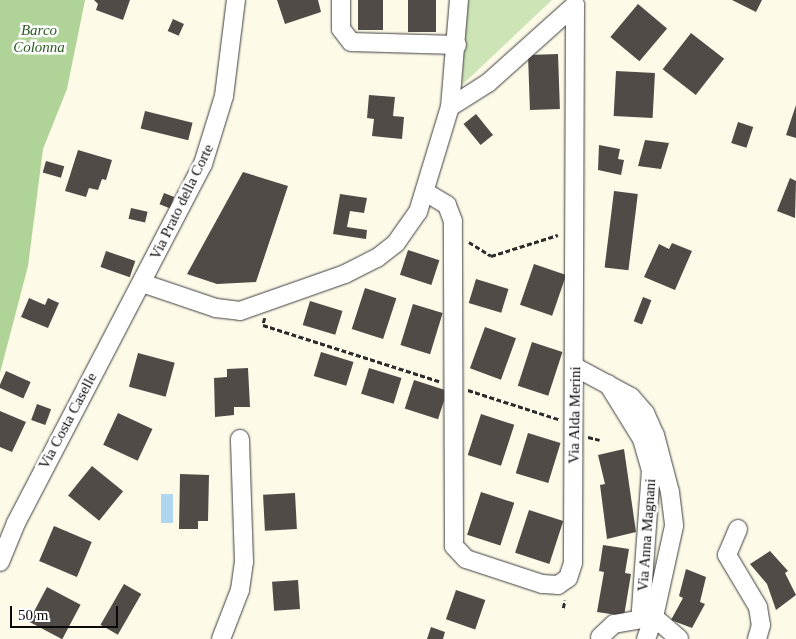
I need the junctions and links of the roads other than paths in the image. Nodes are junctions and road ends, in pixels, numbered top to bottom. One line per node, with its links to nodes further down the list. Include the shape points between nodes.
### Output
1 (236, 0): 8 (street, Via Prato della Corte, via 227,80 212,140)
2 (341, 0): 5 (street, via 341,29 351,42)
3 (459, 0): 5 (street)
4 (575, 2): 6 (street, Via Alda Merini, via 488,83); 9 (street, Via Alda Merini)
5 (457, 45): 6 (street)
6 (450, 107): 7 (street)
7 (425, 192): 8 (street, via 408,228 385,253 351,272 246,310 224,310); 9 (street, Via Alda Merini, via 447,205 453,220 451,527 455,550 466,559 548,585 561,584 572,572)
8 (142, 283): 13 (street, Via Costa Caselle, via 16,523)
9 (575, 367): 10 (street)
10 (606, 381): 14 (street, Via Anna Magnani, via 642,439 651,470); 14 (street, via 631,397 645,413 670,492 673,534)
11 (240, 439): 16 (street, via 244,562 240,590)
12 (738, 530): 19 (street, via 727,555 758,607 761,625)
13 (0, 562)
14 (647, 614): 15 (street, via 614,624); 17 (street); 18 (street)
15 (600, 637)
16 (222, 639)
17 (646, 639)
18 (679, 639)
19 (757, 639)

